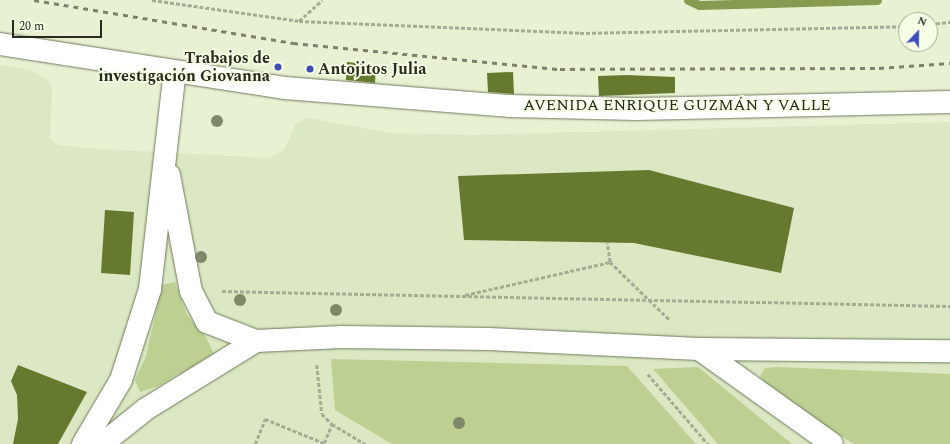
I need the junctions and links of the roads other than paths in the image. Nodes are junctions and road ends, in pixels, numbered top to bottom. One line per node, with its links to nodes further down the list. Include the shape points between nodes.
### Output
1 (0, 44): 2 (street, AVENIDA ENRIQUE GUZMÁN Y VALLE)
2 (175, 71): 3 (street, AVENIDA ENRIQUE GUZMÁN Y VALLE, via 285,88 510,106 637,109); 4 (street)
3 (950, 102)
4 (165, 152): 5 (street, via 191,291 207,322); 8 (street, via 150,289 121,380)
5 (256, 341): 6 (street, via 489,339); 9 (street, via 146,409)
6 (699, 349): 7 (street); 10 (street)
7 (950, 352)
8 (83, 444)
9 (102, 444)
10 (832, 444)

